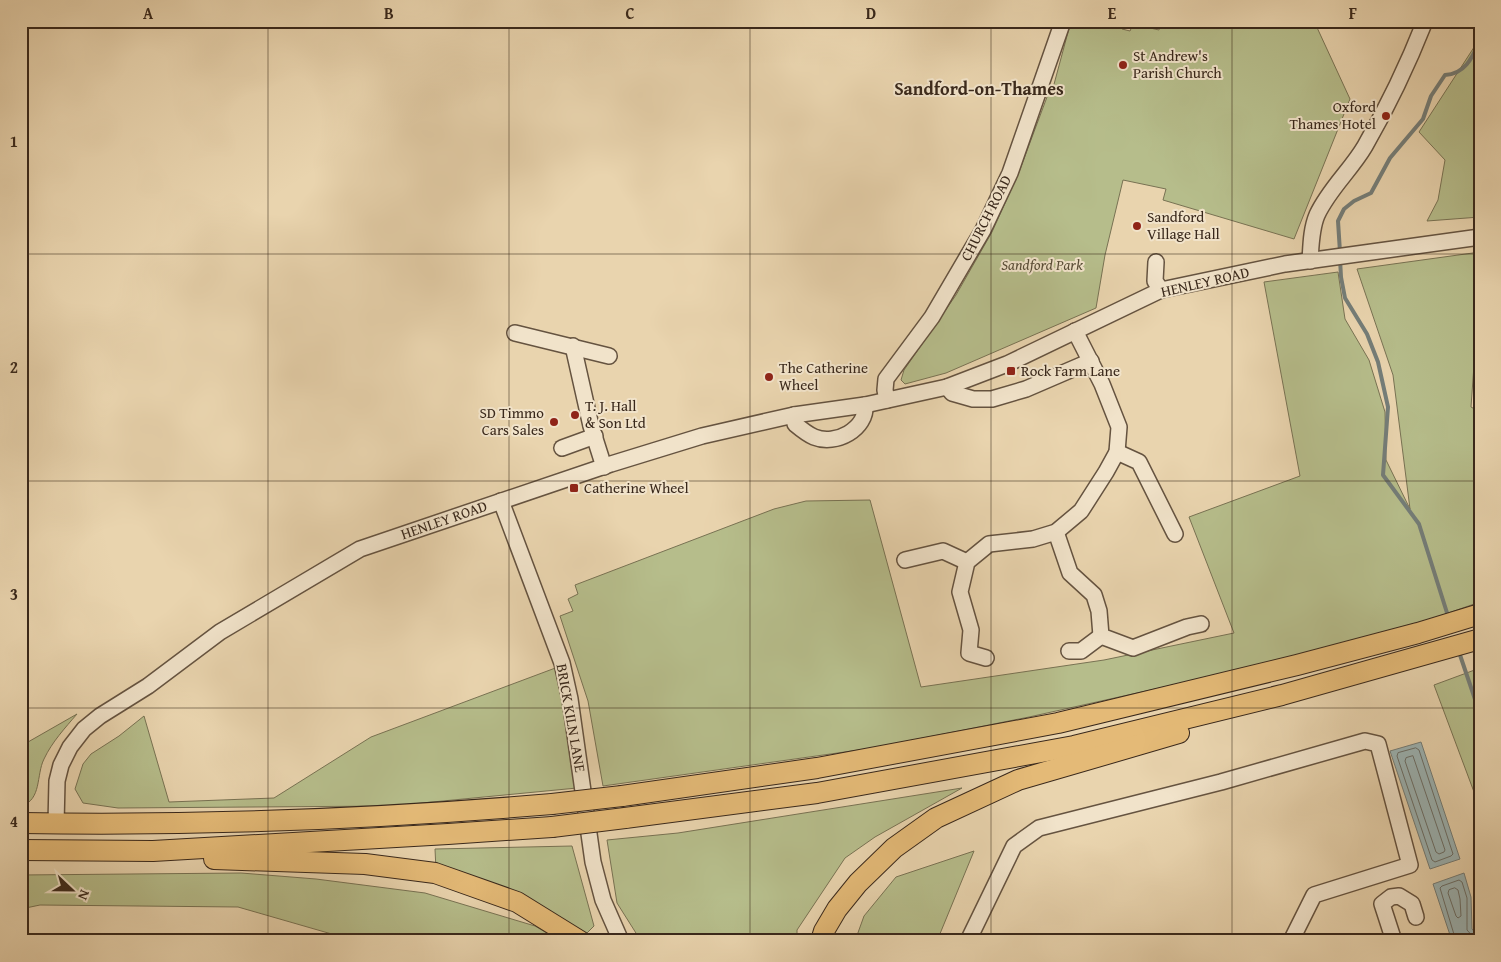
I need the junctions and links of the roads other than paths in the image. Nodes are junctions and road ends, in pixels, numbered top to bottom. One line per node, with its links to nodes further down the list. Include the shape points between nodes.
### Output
1 (1063, 21): 13 (street, CHURCH ROAD, via 1010,173 991,214 932,317 886,379)
2 (1425, 21): 4 (street, via 1364,148 1316,216)
3 (1480, 236): 4 (street, HENLEY ROAD)
4 (1310, 260): 6 (street, HENLEY ROAD)
5 (1156, 262): 6 (street, via 1155,281)
6 (1161, 290): 7 (street, HENLEY ROAD)
7 (1075, 330): 11 (street); 12 (street, HENLEY ROAD, via 1007,364)
8 (515, 333): 9 (street)
9 (573, 346): 10 (street); 16 (street)
10 (609, 356)
11 (1091, 361): 12 (street, via 1026,390 992,399 973,399 952,393); 18 (street, via 1119,427)
12 (947, 387): 13 (street, HENLEY ROAD)
13 (887, 400): 14 (street, HENLEY ROAD)
14 (865, 405): 15 (street, HENLEY ROAD); 15 (street, via 865,416 856,428 837,439 814,437 795,424)
15 (794, 415): 19 (street, HENLEY ROAD, via 702,436)
16 (595, 436): 17 (street); 19 (street)
17 (562, 448)
18 (1117, 452): 21 (street, via 1081,511); 22 (street, via 1139,462)
19 (604, 467): 20 (street, HENLEY ROAD)
20 (501, 501): 33 (street, HENLEY ROAD, via 360,549 220,632 148,686 100,716 84,729 61,765 57,781); 38 (street, BRICK KILN LANE, via 562,663 593,862 603,900)
21 (1056, 532): 24 (street, via 1033,539 990,544); 27 (street, via 1070,573 1094,596 1100,611)
22 (1175, 534)
23 (905, 560): 24 (street, via 944,551)
24 (967, 562): 30 (street, via 960,592 971,630 969,653)
25 (1476, 615): 33 (main road, bridge, via 1297,665 1058,723 817,768 622,796 444,813 164,824)
26 (1201, 624): 27 (street, via 1133,648)
27 (1101, 636): 29 (street, via 1081,651)
28 (1479, 639): 31 (main road)
29 (1069, 651)
30 (986, 658)
31 (1282, 695): 35 (main road, bridge, via 1074,746 818,793 552,827); 39 (main road, via 1203,726 1018,780 936,818 894,848 858,882 837,909)
32 (21, 823): 33 (main road)
33 (56, 824)
34 (21, 850): 35 (main road)
35 (153, 851): 37 (main road, via 216,859 365,864 435,873 517,902)
36 (1416, 917): 42 (street, via 1412,904 1399,896 1391,897 1382,904)
37 (580, 941)
38 (621, 941)
39 (821, 941)
40 (968, 941): 41 (street, via 1014,846 1039,828 1365,741 1378,744 1410,865 1314,895)
41 (1291, 941)
42 (1394, 941)

